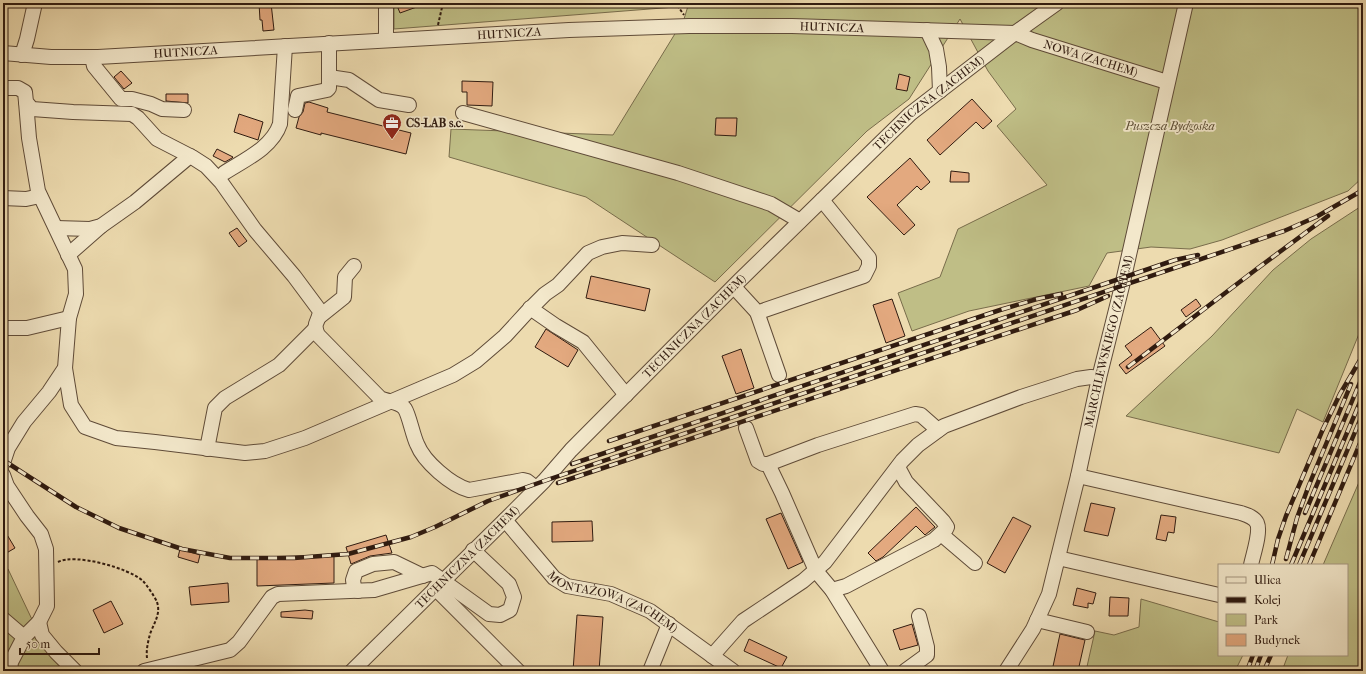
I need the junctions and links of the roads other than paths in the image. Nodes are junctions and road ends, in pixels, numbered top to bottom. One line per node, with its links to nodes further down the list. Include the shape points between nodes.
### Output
1 (35, 3): 11 (street)
2 (386, 3): 7 (street)
3 (1057, 3): 6 (street, TECHNICZNA (ZACHEM))
4 (1186, 3): 14 (street, MARCHLEWSKIEGO (ZACHEM))
5 (927, 30): 6 (street, HUTNICZA); 7 (street, HUTNICZA, via 689,26); 16 (street, via 936,49)
6 (1015, 33): 14 (street, NOWA (ZACHEM)); 16 (street, TECHNICZNA (ZACHEM))
7 (386, 40): 8 (street, HUTNICZA)
8 (329, 44): 9 (street, HUTNICZA); 13 (street)
9 (285, 46): 12 (street, HUTNICZA); 23 (street, via 280,124 277,132 268,144)
10 (3, 52): 11 (street, HUTNICZA)
11 (22, 55): 12 (street, HUTNICZA)
12 (92, 57): 19 (street, via 94,66 121,99 132,99 162,109)
13 (329, 77): 18 (street, via 349,80 379,100); 20 (street, via 330,88 298,96)
14 (1167, 82): 41 (street, MARCHLEWSKIEGO (ZACHEM))
15 (3, 88): 17 (street, via 18,88 25,92)
16 (940, 90): 26 (street, TECHNICZNA (ZACHEM), via 910,114)
17 (26, 102): 22 (street, via 32,109 132,114 157,139); 24 (street, via 29,138)
18 (409, 105)
19 (184, 110)
20 (295, 110)
21 (463, 113): 27 (street, via 678,173 771,204)
22 (190, 156): 28 (street, via 135,202); 37 (street, via 206,166 221,182 255,230 294,276 320,311)
23 (224, 173)
24 (40, 196): 25 (street, via 26,199); 29 (street)
25 (3, 198)
26 (822, 200): 27 (street, TECHNICZNA (ZACHEM)); 35 (street, via 869,258 869,266 864,276)
27 (800, 221): 33 (street, TECHNICZNA (ZACHEM))
28 (101, 226): 29 (street, via 90,229); 31 (street)
29 (56, 228): 31 (street)
30 (652, 245): 34 (street, via 622,243 602,246 588,253 558,285)
31 (68, 255): 36 (street, via 75,269 76,294)
32 (354, 266): 37 (street, via 344,277 344,297)
33 (734, 287): 35 (street); 42 (street, TECHNICZNA (ZACHEM))
34 (530, 308): 42 (street, via 583,342); 43 (street, via 505,336 476,361 453,375)
35 (757, 312): 40 (street)
36 (68, 318): 38 (street, via 27,328); 39 (street)
37 (317, 323): 43 (street, via 318,335 380,398); 46 (street, via 279,364 225,398 215,408)
38 (3, 328)
39 (65, 368): 46 (street, via 71,405 85,427 116,438); 47 (street, via 24,422 8,448)
40 (779, 375)
41 (1099, 378): 45 (street, via 1077,379 1021,397); 51 (street, MARCHLEWSKIEGO (ZACHEM))
42 (626, 395): 52 (street, TECHNICZNA (ZACHEM))
43 (390, 402): 46 (street, via 305,438 266,451 246,453); 52 (street, via 405,408 421,453 431,465 461,488 478,489 523,480)
44 (746, 428): 48 (street, via 758,460)
45 (938, 430): 48 (street, via 921,415 915,414); 49 (street, via 918,445)
46 (207, 448)
47 (3, 463)
48 (768, 464): 59 (street)
49 (898, 467): 54 (street, via 906,482 947,526); 59 (street)
50 (3, 475): 68 (street, via 7,486 41,534 46,549 47,606)
51 (1078, 476): 56 (street, MARCHLEWSKIEGO (ZACHEM)); 58 (street, via 1251,516 1257,524 1258,535)
52 (536, 488): 53 (street, TECHNICZNA (ZACHEM))
53 (505, 520): 55 (street, TECHNICZNA (ZACHEM)); 69 (street, MONTAŻOWA (ZACHEM), via 554,578 567,586 610,594 650,611)
54 (941, 534): 57 (street); 62 (street, via 864,577)
55 (474, 550): 61 (street, TECHNICZNA (ZACHEM)); 61 (street, via 510,584 514,598 510,610 500,615 489,614)
56 (1058, 558): 64 (street); 67 (street, MARCHLEWSKIEGO (ZACHEM), via 1049,594)
57 (975, 563)
58 (1251, 564)
59 (816, 571): 62 (street); 72 (street, via 743,621)
60 (422, 576): 61 (street, via 432,573); 63 (street, via 374,590); 63 (street, via 394,562 373,564 356,571 353,580)
61 (438, 585): 76 (street, TECHNICZNA (ZACHEM)); 77 (street)
62 (832, 590): 80 (street)
63 (358, 591): 75 (street, via 278,594 272,597 239,642 230,650)
64 (1218, 595)
65 (919, 616): 81 (street, via 927,655)
66 (3, 619): 71 (street)
67 (1038, 620): 70 (street); 82 (street, MARCHLEWSKIEGO (ZACHEM))
68 (39, 622): 71 (street); 74 (street, via 42,635)
69 (669, 624): 72 (street, MONTAŻOWA (ZACHEM)); 78 (street)
70 (1087, 632)
71 (24, 637): 73 (street, via 11,662)
72 (712, 656): 79 (street, MONTAŻOWA (ZACHEM))
73 (10, 671)
74 (76, 671)
75 (145, 671)
76 (352, 671)
77 (518, 671)
78 (650, 671)
79 (733, 671)
80 (882, 671)
81 (905, 671)
82 (1006, 671)

